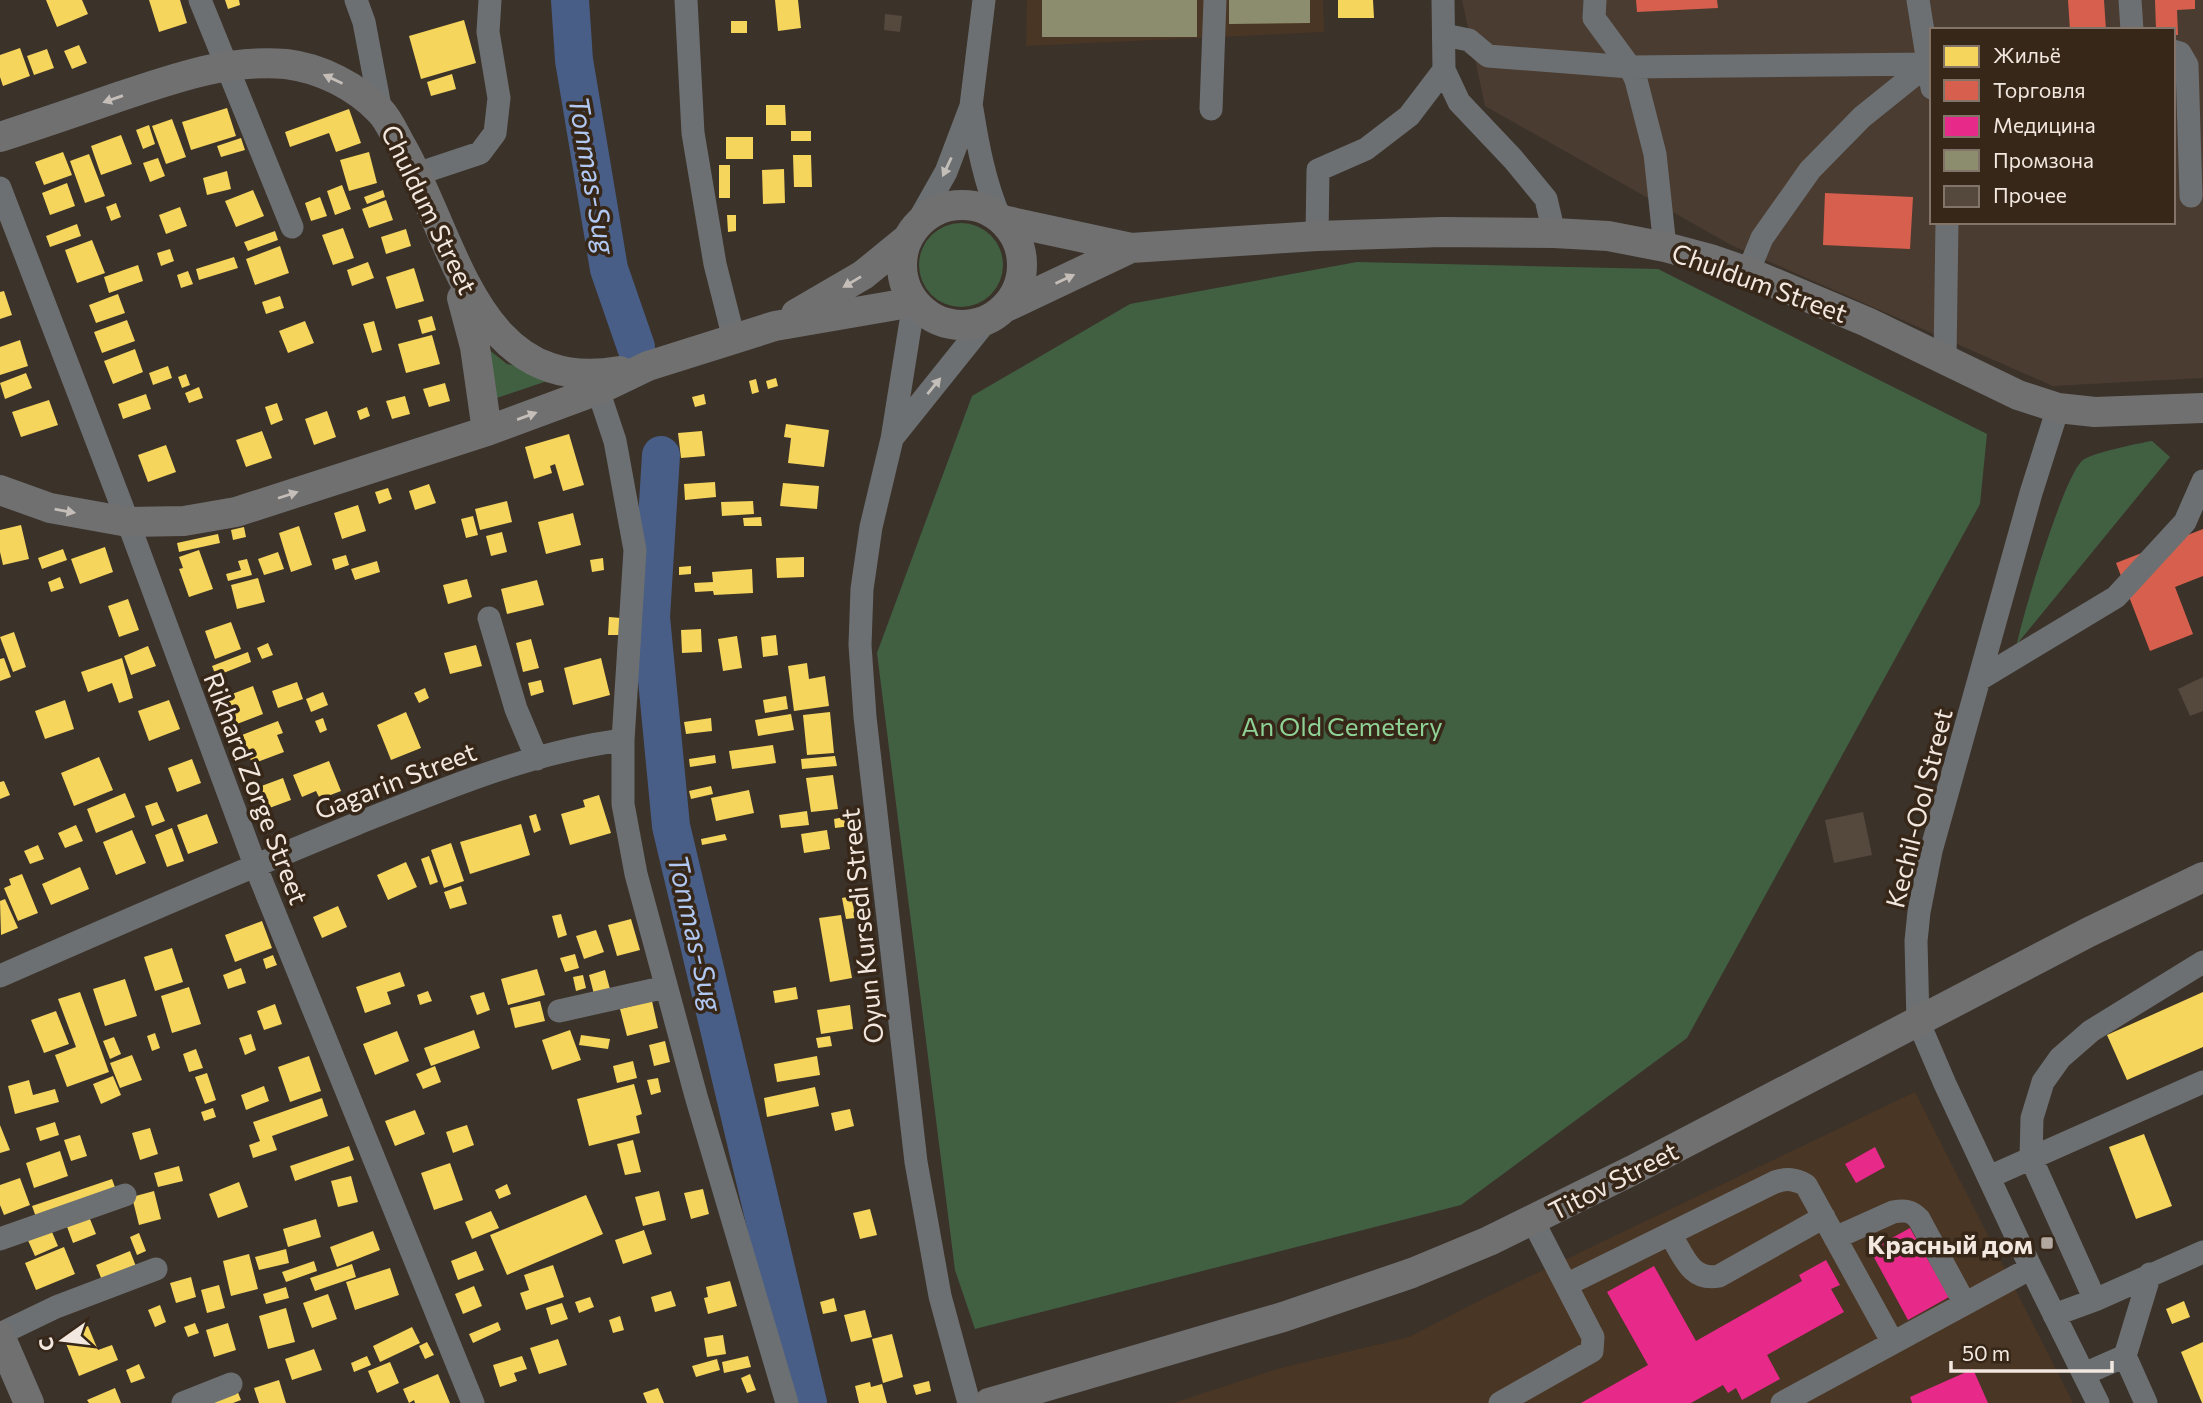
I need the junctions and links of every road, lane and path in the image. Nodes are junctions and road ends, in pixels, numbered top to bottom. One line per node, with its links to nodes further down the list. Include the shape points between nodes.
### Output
1 (200, 0): 15 (street)
2 (356, 0): 20 (street)
3 (490, 0): 22 (street, via 488,32 499,97 495,133 480,153)
4 (686, 0): 38 (street, via 693,133 715,264)
5 (984, 0): 18 (street)
6 (1215, 0): 19 (street)
7 (1443, 0): 12 (street)
8 (1595, 0): 16 (street, via 1594,18)
9 (1918, 0): 14 (street)
10 (2130, 0): 11 (street)
11 (2132, 28)
12 (1444, 35): 16 (street, via 1469,40 1488,56); 17 (street)
13 (2175, 52): 24 (street, via 2187,65)
14 (1930, 64): 16 (street); 34 (street, via 1862,117 1810,170 1762,238)
15 (226, 65): 20 (main road, Chuldum Street, one-way to 15, via 335,78 311,70 288,64); 21 (main road, Chuldum Street, one-way to 21, via 191,72); 27 (street)
16 (1630, 67): 31 (street, via 1655,155)
17 (1444, 70): 29 (street, via 1459,102 1546,199); 30 (street, via 1409,116 1366,149 1318,170)
18 (971, 106): 25 (street, via 990,195); 28 (street, one-way to 28, via 946,172)
19 (1211, 109)
20 (381, 112): 22 (main road, Chuldum Street)
21 (0, 137)
22 (417, 174): 33 (main road, Chuldum Street)
23 (0, 188): 48 (street, Rikhard Zorge Street)
24 (2191, 197)
25 (1001, 219): 28 (main road, via 966,204 947,206 930,213); 32 (main road, Chuldum Street); 36 (main road, via 1021,252 1022,272 1016,292)
26 (1947, 224): 39 (street)
27 (292, 227)
28 (911, 233): 35 (main road, via 902,256 902,273); 37 (main road, Chuldum Street, one-way to 37, via 863,275)
29 (1554, 233): 30 (main road, Chuldum Street); 31 (main road, Chuldum Street, via 1608,236)
30 (1317, 236): 32 (main road, Chuldum Street)
31 (1665, 247): 34 (main road, Chuldum Street)
32 (1130, 248): 36 (main road, Chuldum Street, one-way to 32)
33 (450, 252): 40 (main road, Chuldum Street, via 481,313 501,338 526,357 576,375); 44 (main road, via 475,347)
34 (1748, 272): 39 (main road, Chuldum Street)
35 (914, 302): 36 (main road, via 936,320 953,325 971,325); 37 (main road, Chuldum Street); 45 (street, Oyun Kursedi Street)
36 (995, 314): 45 (street, Oyun Kursedi Street, one-way to 36)
37 (775, 326): 38 (main road, Chuldum Street)
38 (734, 339): 40 (main road, Chuldum Street)
39 (1945, 359): 42 (main road, Chuldum Street, via 2018,395)
40 (648, 366): 41 (main road, Chuldum Street)
41 (598, 390): 44 (main road, Chuldum Street, one-way to 41); 51 (street, via 615,441 635,550)
42 (2058, 408): 43 (main road, Chuldum Street, via 2095,412); 50 (street, Kechil-Ool Street)
43 (2203, 408)
44 (487, 431): 48 (main road, Chuldum Street, one-way to 44, via 184,521 236,512)
45 (892, 439): 86 (street, Oyun Kursedi Street, via 862,589 864,705 916,1162 940,1296)
46 (2203, 481): 50 (street, via 2185,522 2116,597)
47 (0, 489): 48 (main road, Chuldum Street, one-way to 48, via 50,508)
48 (128, 522): 53 (street, Rikhard Zorge Street)
49 (489, 618): 52 (street, via 516,709)
50 (1980, 679): 59 (street, Kechil-Ool Street, via 1923,886 1916,941)
51 (623, 740): 52 (street, Gagarin Street); 57 (street, via 623,804)
52 (537, 758): 53 (street, Gagarin Street, via 453,785)
53 (255, 865): 56 (street, Gagarin Street); 84 (street, Rikhard Zorge Street)
54 (2203, 877): 59 (main road, Titov Street)
55 (2203, 961): 61 (street, via 2091,1031 2060,1058 2043,1082 2032,1118)
56 (0, 976)
57 (666, 986): 58 (street); 85 (street)
58 (559, 1011)
59 (1918, 1021): 62 (street, Kechil-Ool Street); 65 (main road, Titov Street)
60 (2203, 1082): 61 (street)
61 (2031, 1158): 62 (street); 74 (street)
62 (1989, 1177): 70 (street, Kechil-Ool Street)
63 (125, 1195): 68 (street)
64 (1824, 1217): 66 (street, via 1806,1185 1786,1179); 66 (street, via 1712,1277 1693,1271); 67 (street)
65 (1533, 1221): 73 (street); 87 (main road, Titov Street, via 1355,1293)
66 (1670, 1234): 73 (street)
67 (1835, 1238): 75 (street, via 1893,1212 1913,1212); 78 (street)
68 (0, 1239)
69 (2203, 1252): 72 (street)
70 (2031, 1268): 75 (street); 76 (street, Kechil-Ool Street)
71 (156, 1269): 77 (street, via 56,1307)
72 (2150, 1274): 74 (street); 79 (street)
73 (1566, 1285): 88 (street, via 1593,1337 1592,1350)
74 (2095, 1300): 76 (street)
75 (1965, 1304): 78 (street)
76 (2054, 1315): 80 (street, Kechil-Ool Street)
77 (0, 1335): 82 (main road)
78 (1893, 1343): 89 (street)
79 (2124, 1356): 80 (street); 91 (street)
80 (2084, 1374): 90 (street, Kechil-Ool Street)
81 (231, 1384): 83 (street)
82 (29, 1403)
83 (183, 1403)
84 (473, 1403)
85 (787, 1403)
86 (969, 1403)
87 (989, 1403)
88 (1500, 1403)
89 (1782, 1403)
90 (2098, 1403)
91 (2146, 1403)

